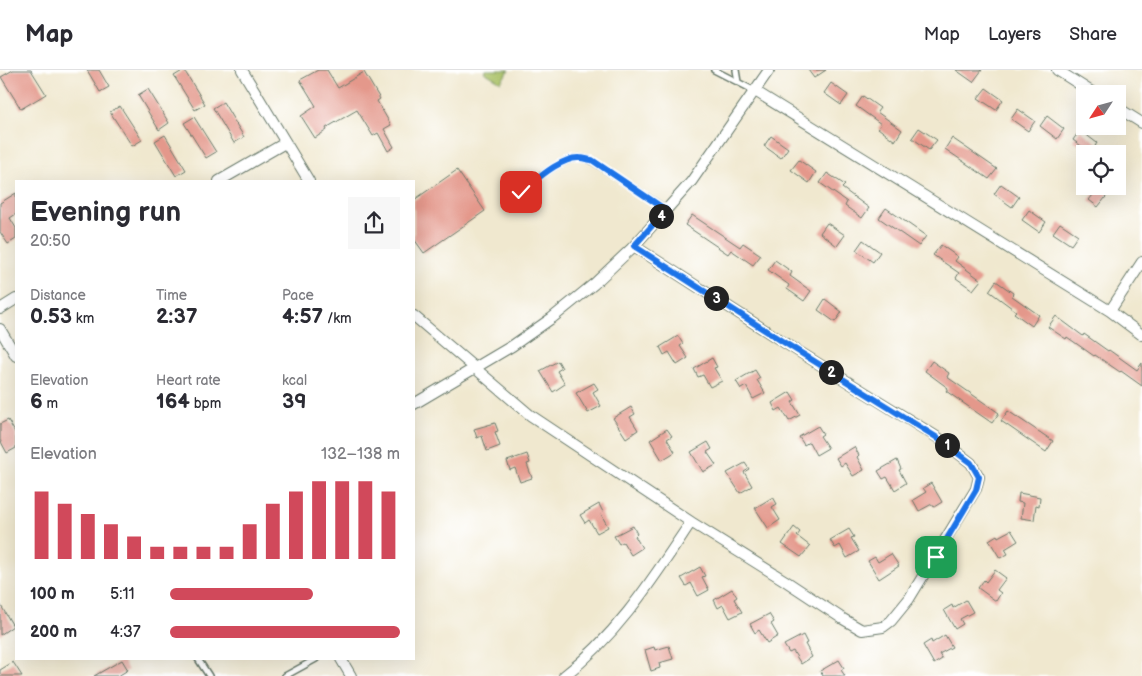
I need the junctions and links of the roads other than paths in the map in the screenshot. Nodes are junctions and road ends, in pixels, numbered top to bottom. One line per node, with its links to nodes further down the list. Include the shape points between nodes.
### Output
1 (242, 70): 11 (street)
2 (714, 70): 6 (lane)
3 (736, 70): 6 (lane)
4 (769, 70): 8 (street)
5 (1057, 70): 7 (street)
6 (738, 82): 8 (lane)
7 (1081, 85)
8 (755, 91): 15 (street, via 691,182); 20 (street)
9 (1126, 113): 10 (street)
10 (1142, 123)
11 (285, 143): 12 (street); 13 (street)
12 (221, 180)
13 (307, 180)
14 (506, 204): 15 (lane, via 554,167 579,157 592,160)
15 (666, 210): 16 (street)
16 (634, 246): 25 (street, via 552,318); 27 (street, via 936,437 971,463 979,477 976,490 909,598 883,627 872,629 862,630 843,619)
17 (1142, 262): 20 (street)
18 (15, 300): 19 (street)
19 (0, 309)
20 (1110, 311): 23 (street)
21 (415, 317): 25 (street)
22 (0, 328): 24 (street)
23 (1142, 335)
24 (15, 354)
25 (474, 368): 26 (street); 27 (street, via 530,414)
26 (415, 403)
27 (691, 522): 34 (street, via 628,612 606,638)
28 (199, 660): 31 (lane)
29 (314, 660): 32 (lane)
30 (342, 660): 33 (street)
31 (209, 676)
32 (285, 676)
33 (352, 676)
34 (564, 676)

